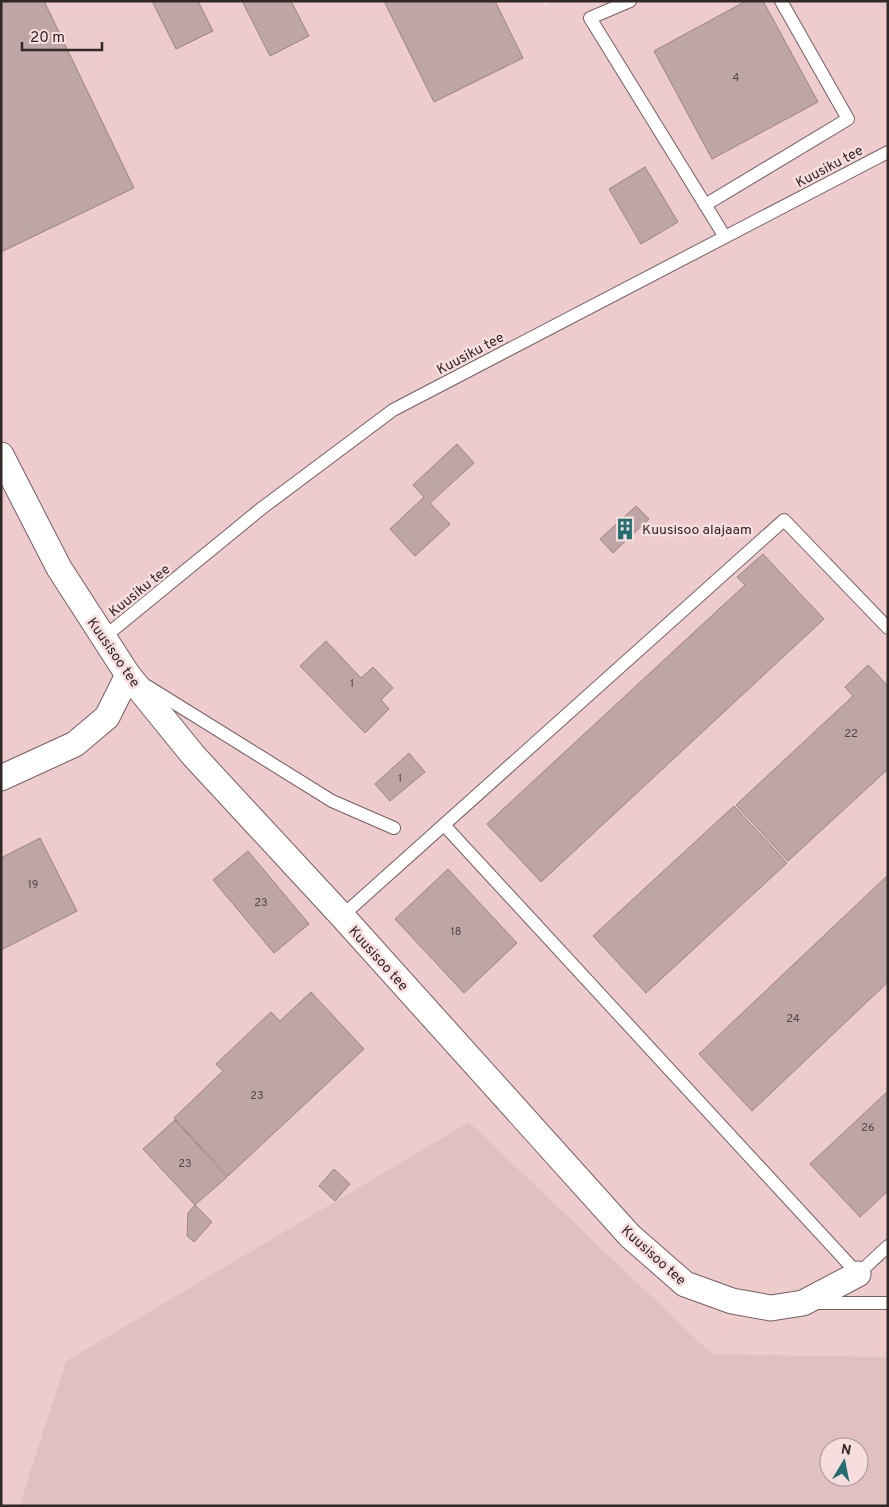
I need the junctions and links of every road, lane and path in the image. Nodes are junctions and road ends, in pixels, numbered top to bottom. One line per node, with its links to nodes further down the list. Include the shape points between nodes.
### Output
1 (630, 1): 4 (lane, via 590,18)
2 (781, 1): 4 (lane, via 848,119)
3 (888, 152): 5 (lane, Kuusiku tee)
4 (705, 205): 5 (lane)
5 (725, 237): 8 (lane, Kuusiku tee, via 393,410 262,508)
6 (1, 455): 8 (street, Kuusisoo tee, via 59,568)
7 (888, 628): 11 (lane, via 784,520)
8 (103, 638): 9 (street, Kuusisoo tee)
9 (128, 675): 10 (street, via 107,717 75,744); 12 (lane, via 332,800); 13 (street, Kuusisoo tee, via 193,755)
10 (1, 778)
11 (444, 825): 13 (lane); 15 (lane)
12 (394, 828)
13 (342, 916): 16 (street, Kuusisoo tee, via 630,1236 685,1284 732,1301 771,1308)
14 (888, 1246): 15 (lane)
15 (858, 1274): 16 (street, Kuusisoo tee)
16 (803, 1303): 17 (lane)
17 (888, 1303)

